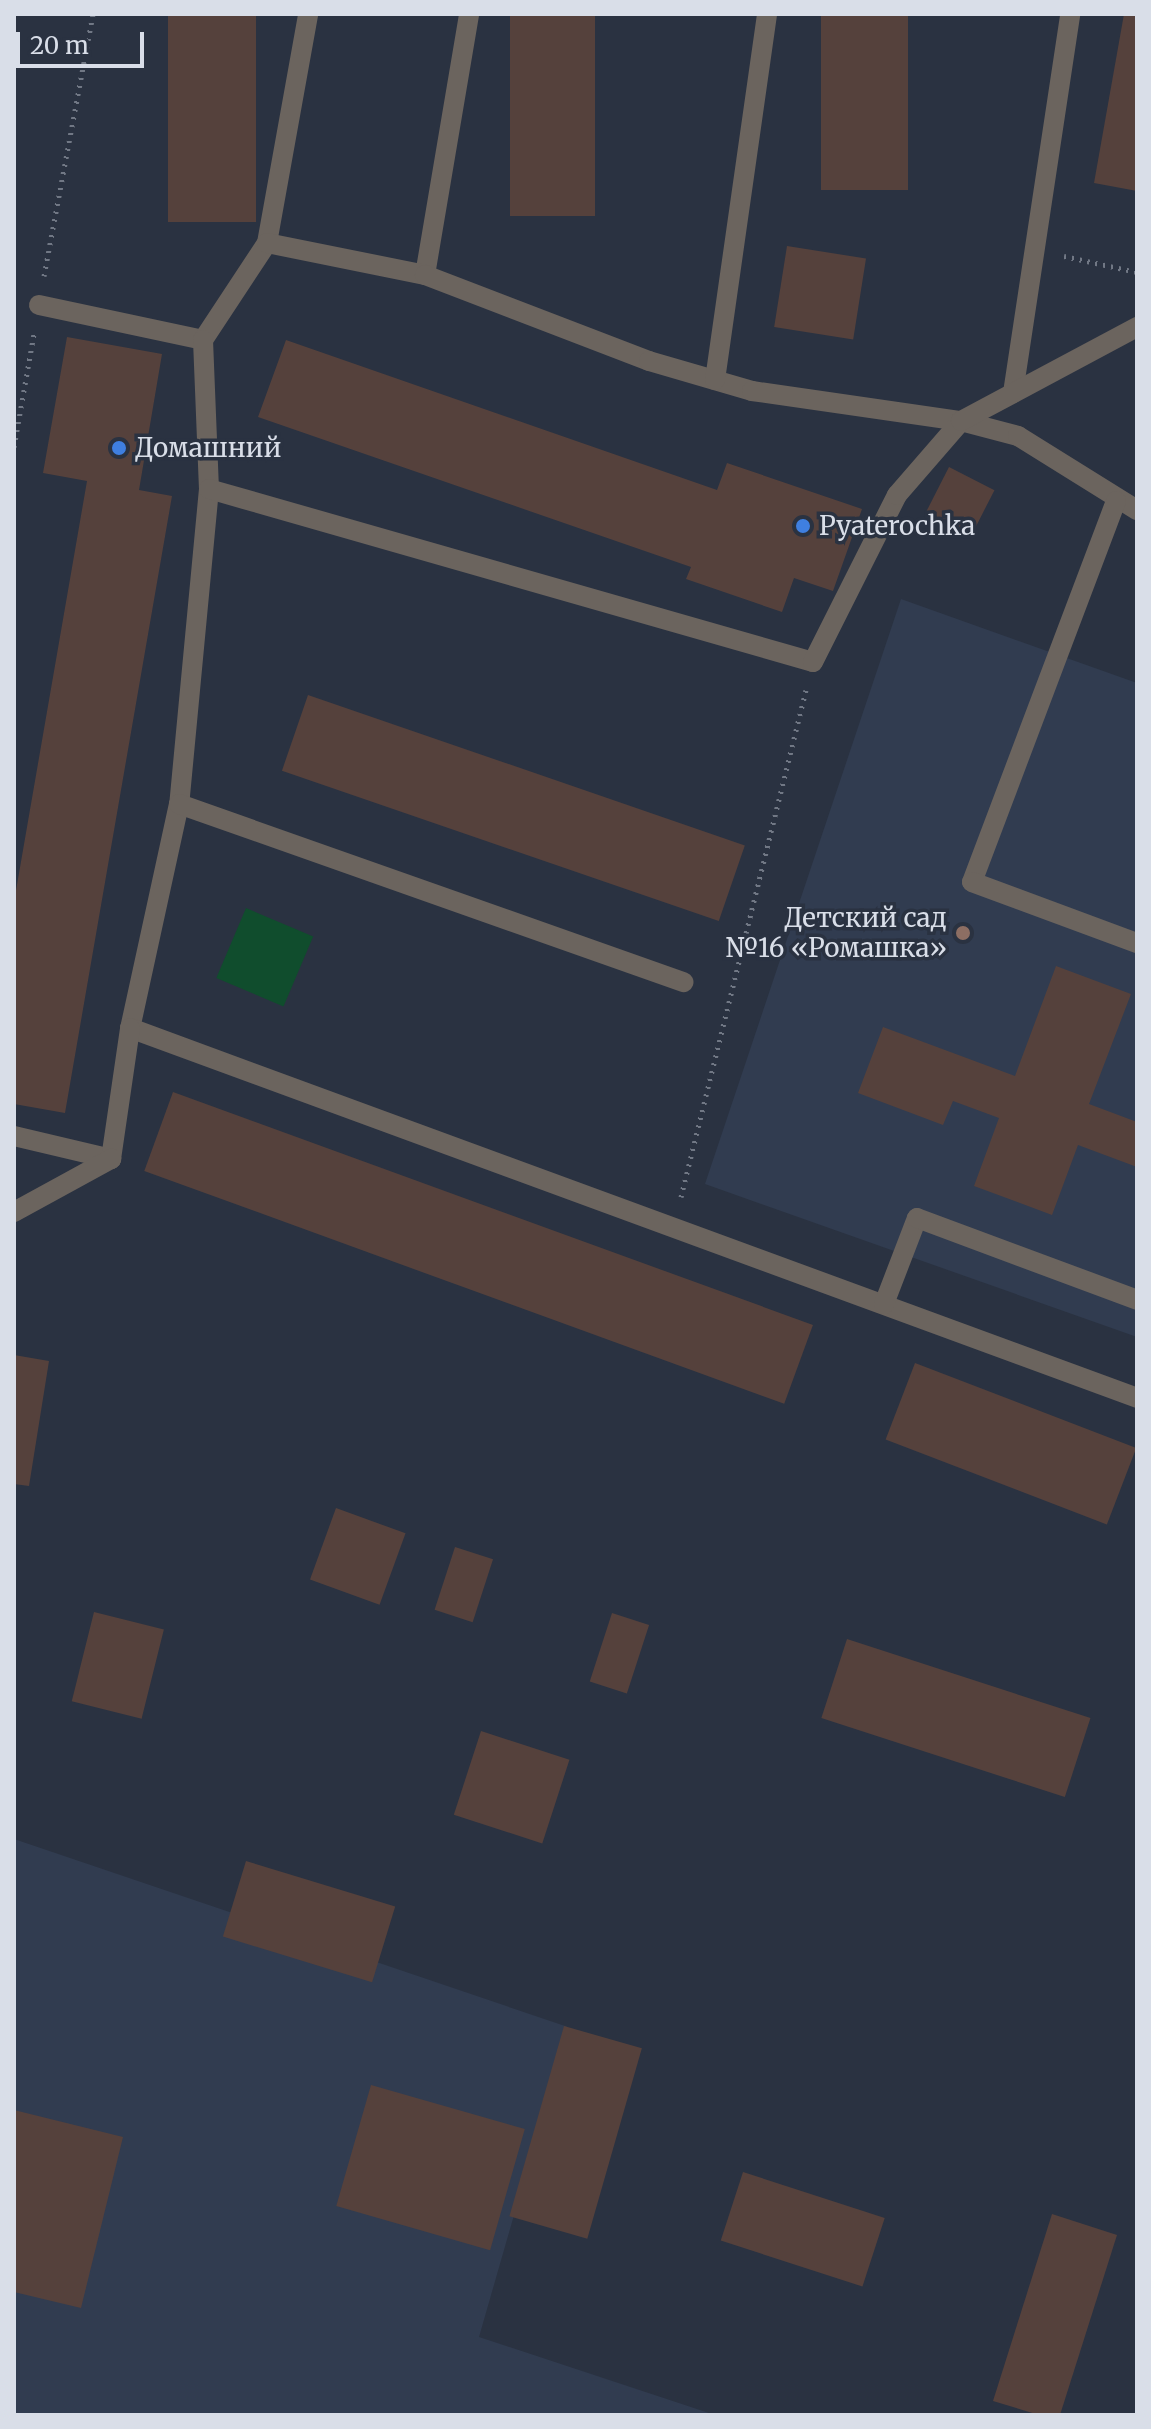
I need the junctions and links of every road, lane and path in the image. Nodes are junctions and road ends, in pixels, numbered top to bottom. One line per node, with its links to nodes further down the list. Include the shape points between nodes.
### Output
1 (93, 14): 10 (path)
2 (308, 14): 6 (lane)
3 (469, 14): 9 (lane)
4 (767, 14): 13 (lane)
5 (1070, 14): 7 (lane)
6 (267, 243): 9 (lane); 12 (lane)
7 (1035, 249): 8 (path); 14 (lane)
8 (1137, 272)
9 (425, 275): 13 (lane, via 649,361)
10 (39, 305): 12 (lane); 16 (path)
11 (1137, 327): 14 (lane)
12 (203, 340): 17 (lane)
13 (715, 380): 15 (lane, via 752,391)
14 (1013, 393): 15 (lane)
15 (961, 421): 18 (lane, via 1018,436); 20 (lane, via 897,495)
16 (14, 447)
17 (209, 489): 20 (lane); 21 (lane)
18 (1116, 501): 19 (lane); 22 (lane, via 972,882)
19 (1137, 510)
20 (813, 662): 28 (path)
21 (179, 804): 23 (lane); 24 (lane)
22 (1137, 943)
23 (683, 982)
24 (130, 1028): 26 (lane); 28 (lane)
25 (14, 1136): 26 (lane)
26 (111, 1159): 27 (lane)
27 (14, 1212)
28 (674, 1226): 30 (lane)
29 (1137, 1300): 30 (lane, via 917,1218)
30 (884, 1304): 31 (lane)
31 (1137, 1398)

